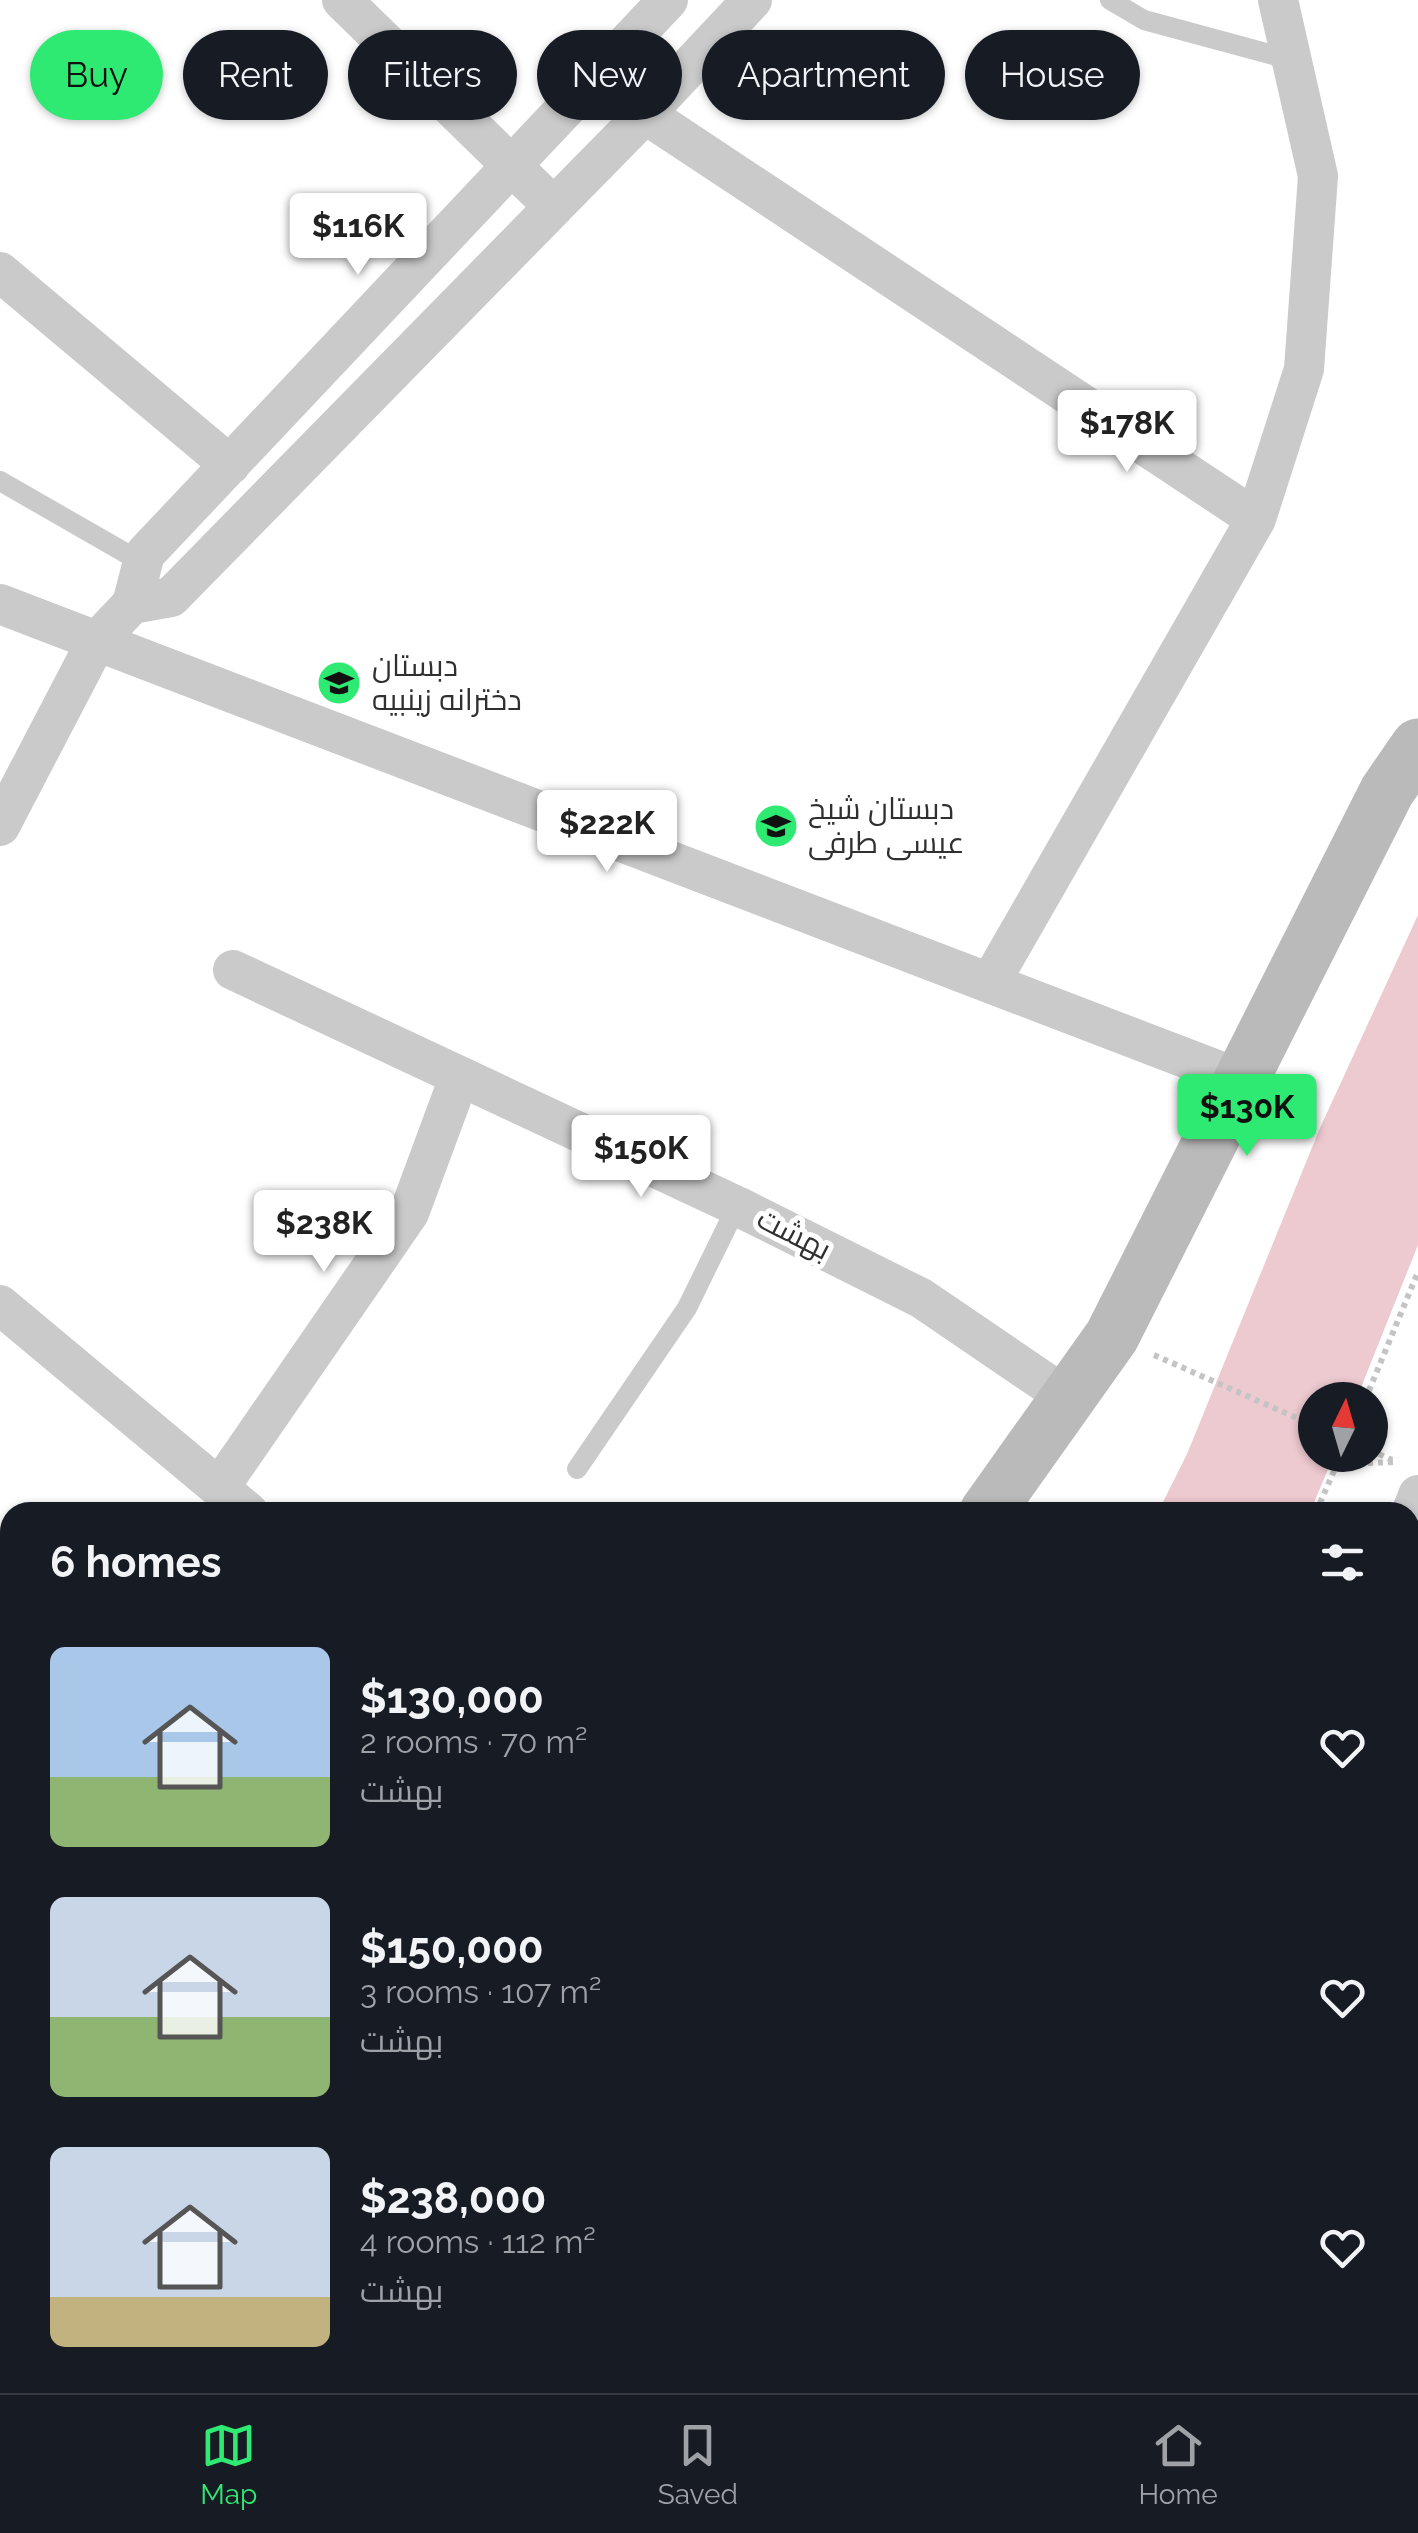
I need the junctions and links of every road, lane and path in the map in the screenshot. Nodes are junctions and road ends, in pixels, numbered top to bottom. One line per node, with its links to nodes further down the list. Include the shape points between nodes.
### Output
1 (342, 0): 10 (street)
2 (668, 0): 10 (street)
3 (752, 0): 7 (street)
4 (1110, 0): 6 (lane, via 1144,20)
5 (1278, 0): 6 (street)
6 (1292, 60): 15 (street, via 1318,176 1304,369)
7 (682, 75)
8 (639, 120): 11 (street)
9 (654, 120): 15 (street)
10 (512, 165): 11 (street); 13 (street)
11 (554, 207): 18 (street, via 171,597)
12 (0, 272): 13 (street)
13 (230, 464): 16 (street)
14 (0, 481): 16 (lane)
15 (1256, 519): 23 (street)
16 (143, 563): 18 (street)
17 (0, 604): 19 (street)
18 (132, 604): 19 (street)
19 (96, 642): 21 (street); 23 (street)
20 (1418, 746): 25 (main road, via 1387,791)
21 (0, 826)
22 (233, 970): 24 (street, بهشت)
23 (990, 984): 25 (street)
24 (460, 1078): 26 (street, بهشت); 37 (street, via 409,1213)
25 (1240, 1079): 31 (main road, via 1112,1336)
26 (737, 1206): 31 (street, بهشت, via 921,1298); 33 (lane, via 687,1308)
27 (1418, 1272): 30 (path)
28 (4, 1317): 37 (street)
29 (1188, 1370): 32 (path)
30 (1373, 1382)
31 (1068, 1398): 38 (main road)
32 (1298, 1419)
33 (578, 1469)
34 (1334, 1472): 39 (path)
35 (1377, 1472): 36 (path)
36 (1407, 1478)
37 (233, 1500)
38 (995, 1502)
39 (1321, 1502)

